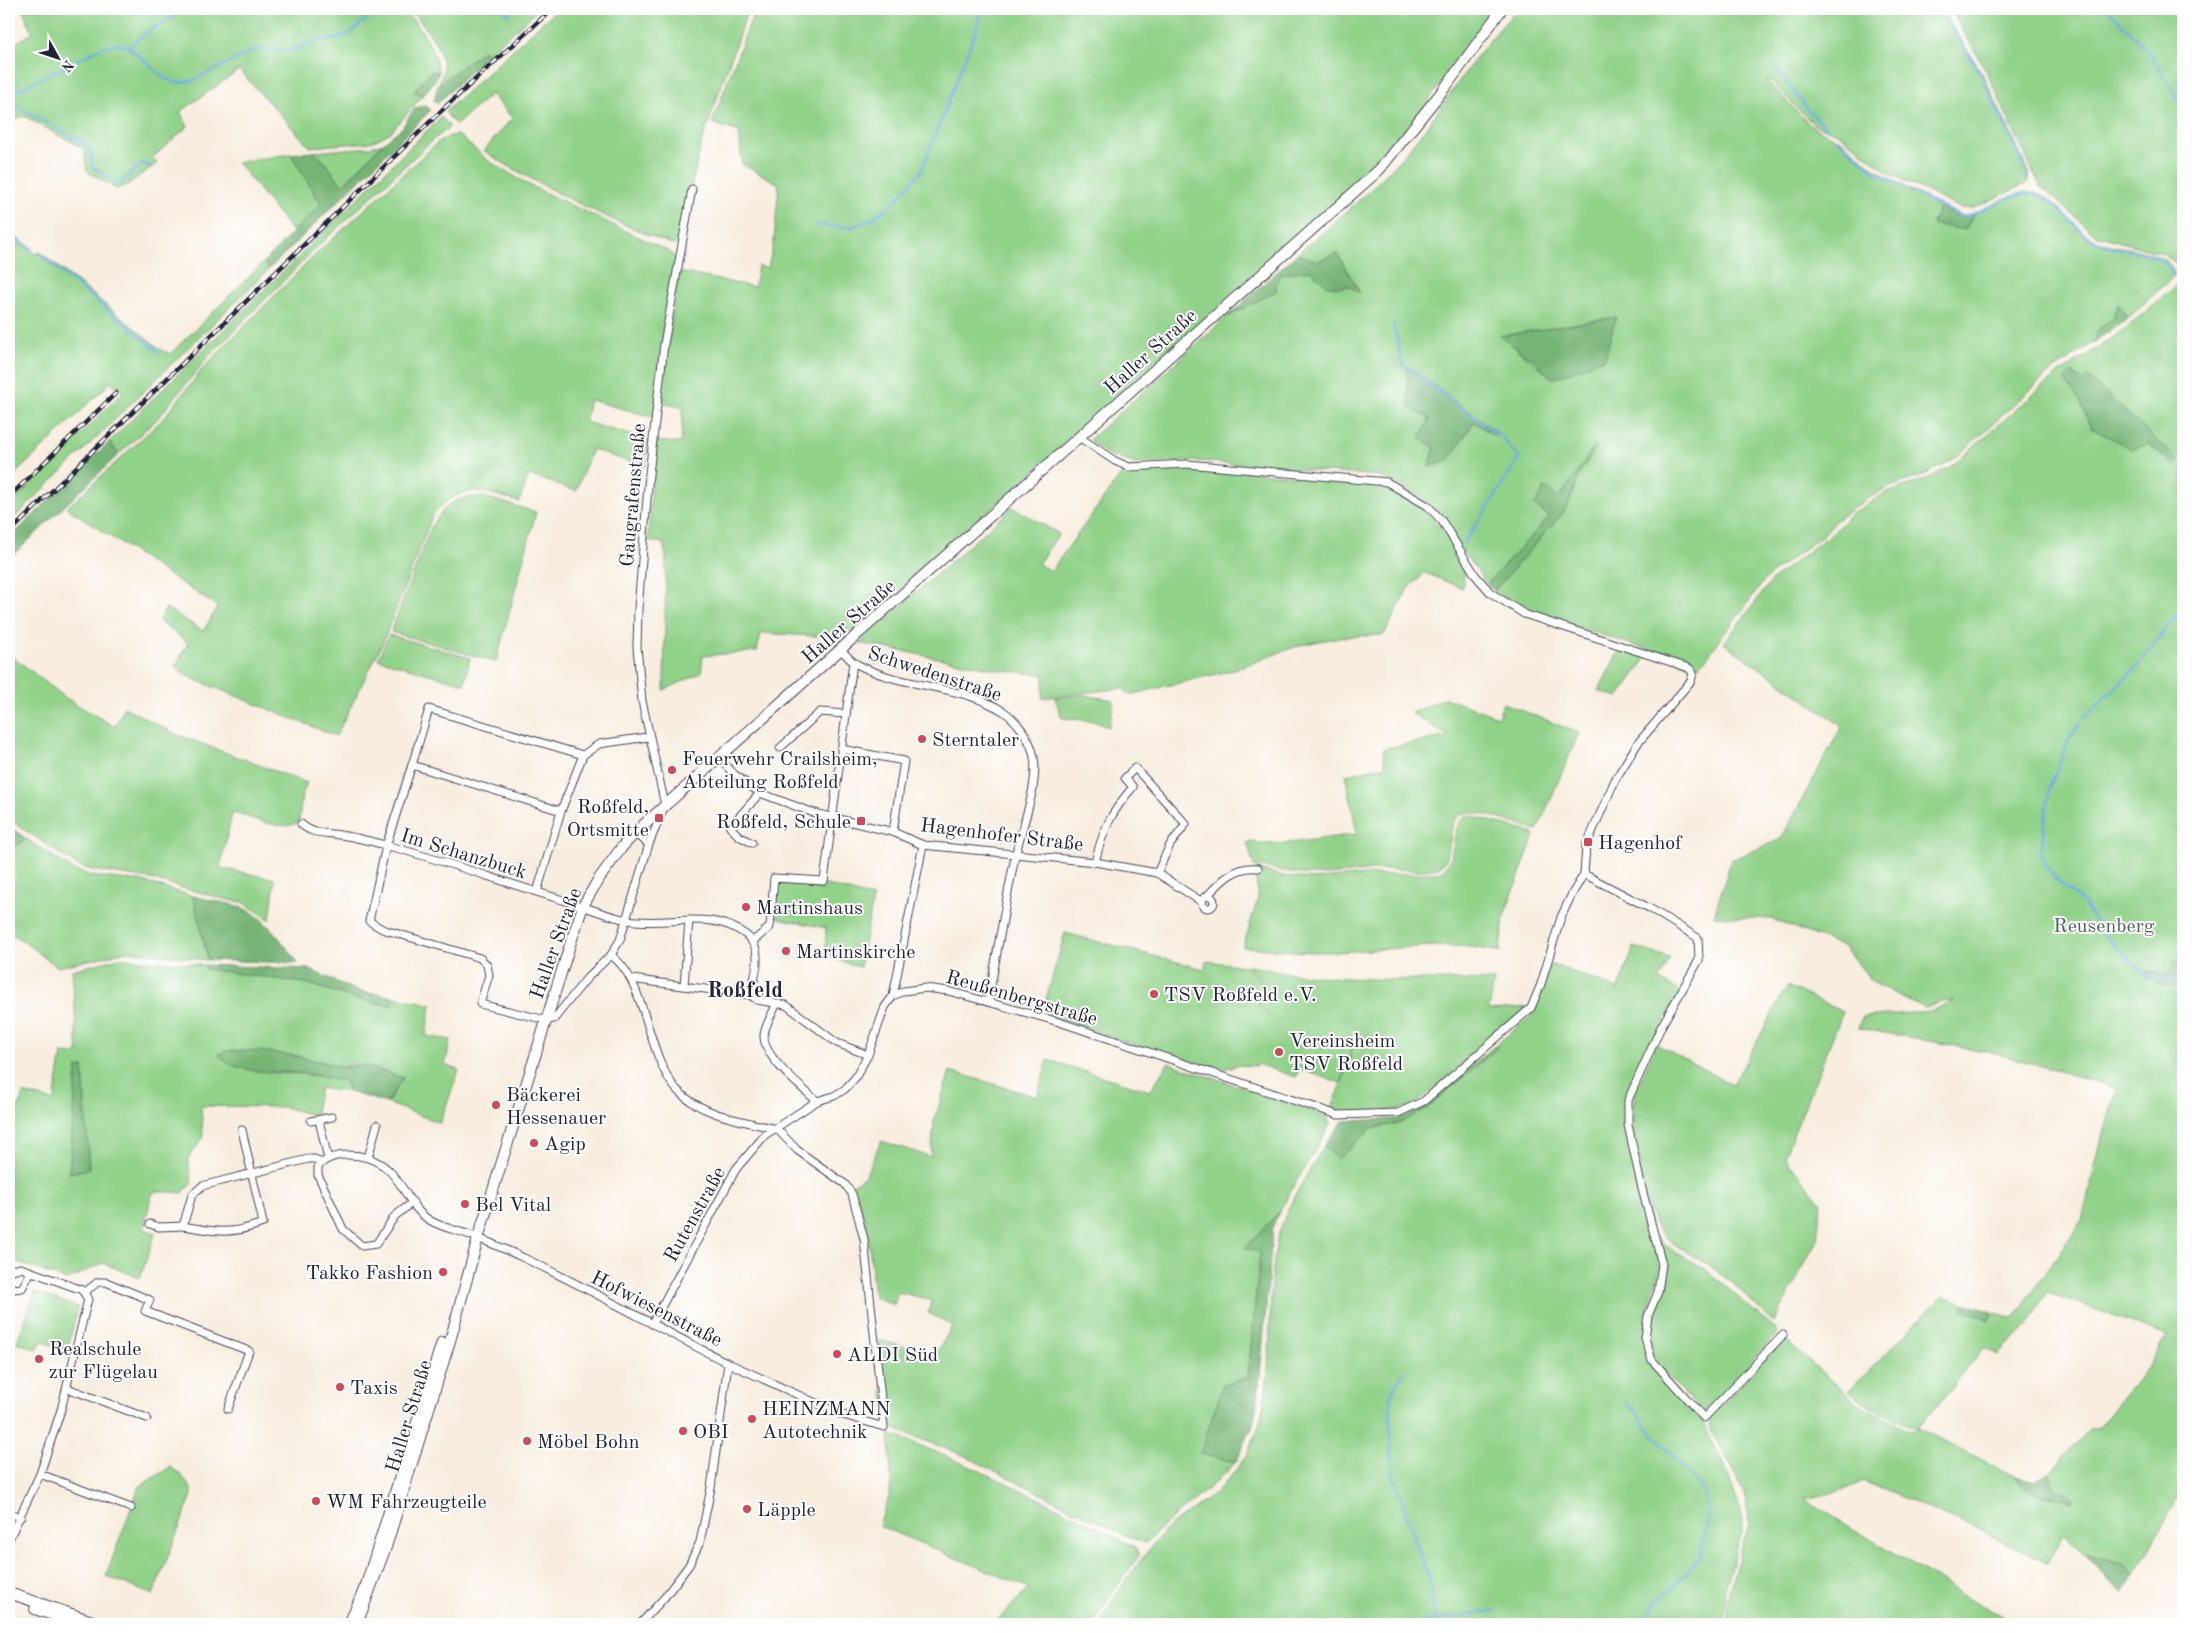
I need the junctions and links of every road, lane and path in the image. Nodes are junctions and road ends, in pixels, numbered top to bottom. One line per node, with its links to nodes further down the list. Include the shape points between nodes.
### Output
1 (1502, 9): 3 (main road, Haller Straße, via 1404,141 1373,176)
2 (692, 189): 7 (street, Gaugrafenstraße, via 664,344 649,474 637,647)
3 (1079, 437): 4 (main road, Haller Straße); 30 (street, via 1129,467 1187,464 1387,482 1428,506 1442,521 1476,576 1491,593 1507,604 1524,614 1689,668 1693,673 1691,681 1638,743 1615,780 1586,846)
4 (841, 650): 5 (street, Schwedenstraße); 11 (main road, Haller Straße)
5 (853, 662): 6 (street); 26 (street, Schwedenstraße, via 882,676 969,697 1003,711 1017,724 1028,740 1034,758 1034,775)
6 (846, 714): 8 (street, via 820,712); 9 (street)
7 (648, 737): 10 (street, via 599,744); 16 (street, Gaugrafenstraße)
8 (780, 748)
9 (841, 749): 18 (street); 20 (street, via 904,761)
10 (582, 755): 12 (street, Im Schanzbuck, via 429,709); 17 (street, Im Schanzbuck)
11 (718, 758): 15 (street, Hagenhofer Straße, via 735,775); 16 (main road, Haller Straße)
12 (412, 765): 17 (street); 25 (street, Im Schanzbuck)
13 (1144, 777): 14 (street); 14 (street, via 1135,768 1125,778); 29 (street, via 1186,824 1170,845)
14 (1133, 786): 27 (street, via 1114,809 1102,834)
15 (760, 792): 18 (street, Hagenhofer Straße); 22 (street, via 730,827)
16 (665, 804): 21 (main road, Haller Straße); 23 (street)
17 (561, 811): 31 (street, Im Schanzbuck)
18 (832, 817): 20 (street, Hagenhofer Straße); 37 (street, via 824,881 774,878 770,927)
19 (301, 824): 25 (street, Im Schanzbuck, via 318,833)
20 (893, 832): 24 (street, Hagenhofer Straße)
21 (634, 833): 23 (street); 34 (main road, Haller Straße, via 598,880)
22 (752, 843)
23 (649, 844): 35 (street)
24 (922, 845): 26 (street, Hagenhofer Straße); 42 (street)
25 (386, 846): 31 (street, Im Schanzbuck); 45 (street, Im Schanzbuck, via 369,921 382,928 480,958 487,965 488,975 480,1004)
26 (1015, 856): 27 (street, Hagenhofer Straße); 43 (street, Schwedenstraße)
27 (1095, 862): 29 (street, Hagenhofer Straße)
28 (1258, 868): 32 (street, via 1237,870 1220,881)
29 (1157, 873): 33 (street, Hagenhofer Straße)
30 (1584, 874): 43 (street, Reußenbergstraße, via 1561,917 1531,1008 1424,1101 1398,1113 1338,1115); 68 (street, via 1698,938 1699,960 1661,1027 1628,1100 1628,1125 1662,1264 1658,1292 1648,1316 1644,1338 1652,1360 1704,1418)
31 (537, 892): 34 (street)
32 (1208, 895): 33 (street); 33 (street, via 1214,898 1213,906 1207,908)
33 (1202, 902)
34 (583, 906): 35 (street); 45 (main road, Haller Straße)
35 (627, 920): 36 (street, via 670,923); 38 (street)
36 (689, 920): 37 (street, via 722,922); 40 (street)
37 (752, 942): 41 (street, via 758,959)
38 (611, 955): 39 (street, via 623,965); 45 (street, via 587,978 554,1019)
39 (631, 979): 40 (street); 52 (street, via 655,1048 678,1091 707,1110)
40 (684, 986): 41 (street)
41 (750, 995): 44 (street, via 757,1000)
42 (892, 996): 43 (street, Reußenbergstraße, via 925,988); 46 (street)
43 (988, 1002)
44 (777, 1003): 46 (street, via 786,1005 837,1042); 47 (street, via 764,1035 766,1044 786,1072)
45 (546, 1020): 61 (main road, Haller Straße)
46 (868, 1055): 47 (street, via 845,1089)
47 (817, 1101): 52 (street)
48 (332, 1117): 49 (street)
49 (319, 1120): 50 (street); 55 (street)
50 (311, 1121)
51 (377, 1125): 54 (street)
52 (777, 1129): 67 (street, Rutenstraße, via 765,1135 736,1169); 69 (street, via 797,1150 840,1179 852,1194 864,1239 884,1427 840,1414)
53 (242, 1130): 57 (street)
54 (368, 1158): 55 (street, via 350,1155); 58 (street, Hofwiesenstraße, via 392,1172)
55 (328, 1159): 56 (street)
56 (321, 1163): 57 (street, via 308,1159); 58 (street, via 318,1175 343,1229 362,1246 376,1244 394,1216)
57 (252, 1173): 60 (street, via 202,1186 192,1194); 60 (street, via 264,1222 240,1232)
58 (413, 1202): 61 (street, Hofwiesenstraße, via 433,1222)
59 (150, 1224): 60 (street)
60 (183, 1226)
61 (478, 1238): 66 (main road, Haller Straße); 67 (street, Hofwiesenstraße, via 550,1270)
62 (31, 1272): 63 (street, via 16,1268); 64 (street, via 22,1288 14,1289); 65 (street)
63 (9, 1273)
64 (9, 1285)
65 (84, 1292): 70 (street, via 87,1303); 71 (street, via 98,1282 106,1282 150,1300 146,1311 249,1351)
66 (459, 1302): 82 (main road, Haller Straße, via 443,1340 366,1585); 83 (main road, Haller Straße, via 450,1341 386,1547)
67 (652, 1324): 69 (street, Hofwiesenstraße)
68 (1783, 1335)
69 (728, 1363): 84 (street, Hofwiesenstraße, via 700,1542 689,1565)
70 (67, 1388): 72 (street); 73 (street)
71 (228, 1409)
72 (147, 1418)
73 (40, 1474): 74 (street); 76 (street)
74 (131, 1508)
75 (9, 1513): 76 (street)
76 (21, 1517): 77 (street)
77 (9, 1539)
78 (9, 1594): 81 (main road)
79 (9, 1598): 80 (main road)
80 (79, 1624)
81 (101, 1624)
82 (349, 1624)
83 (357, 1624)
84 (640, 1624)

